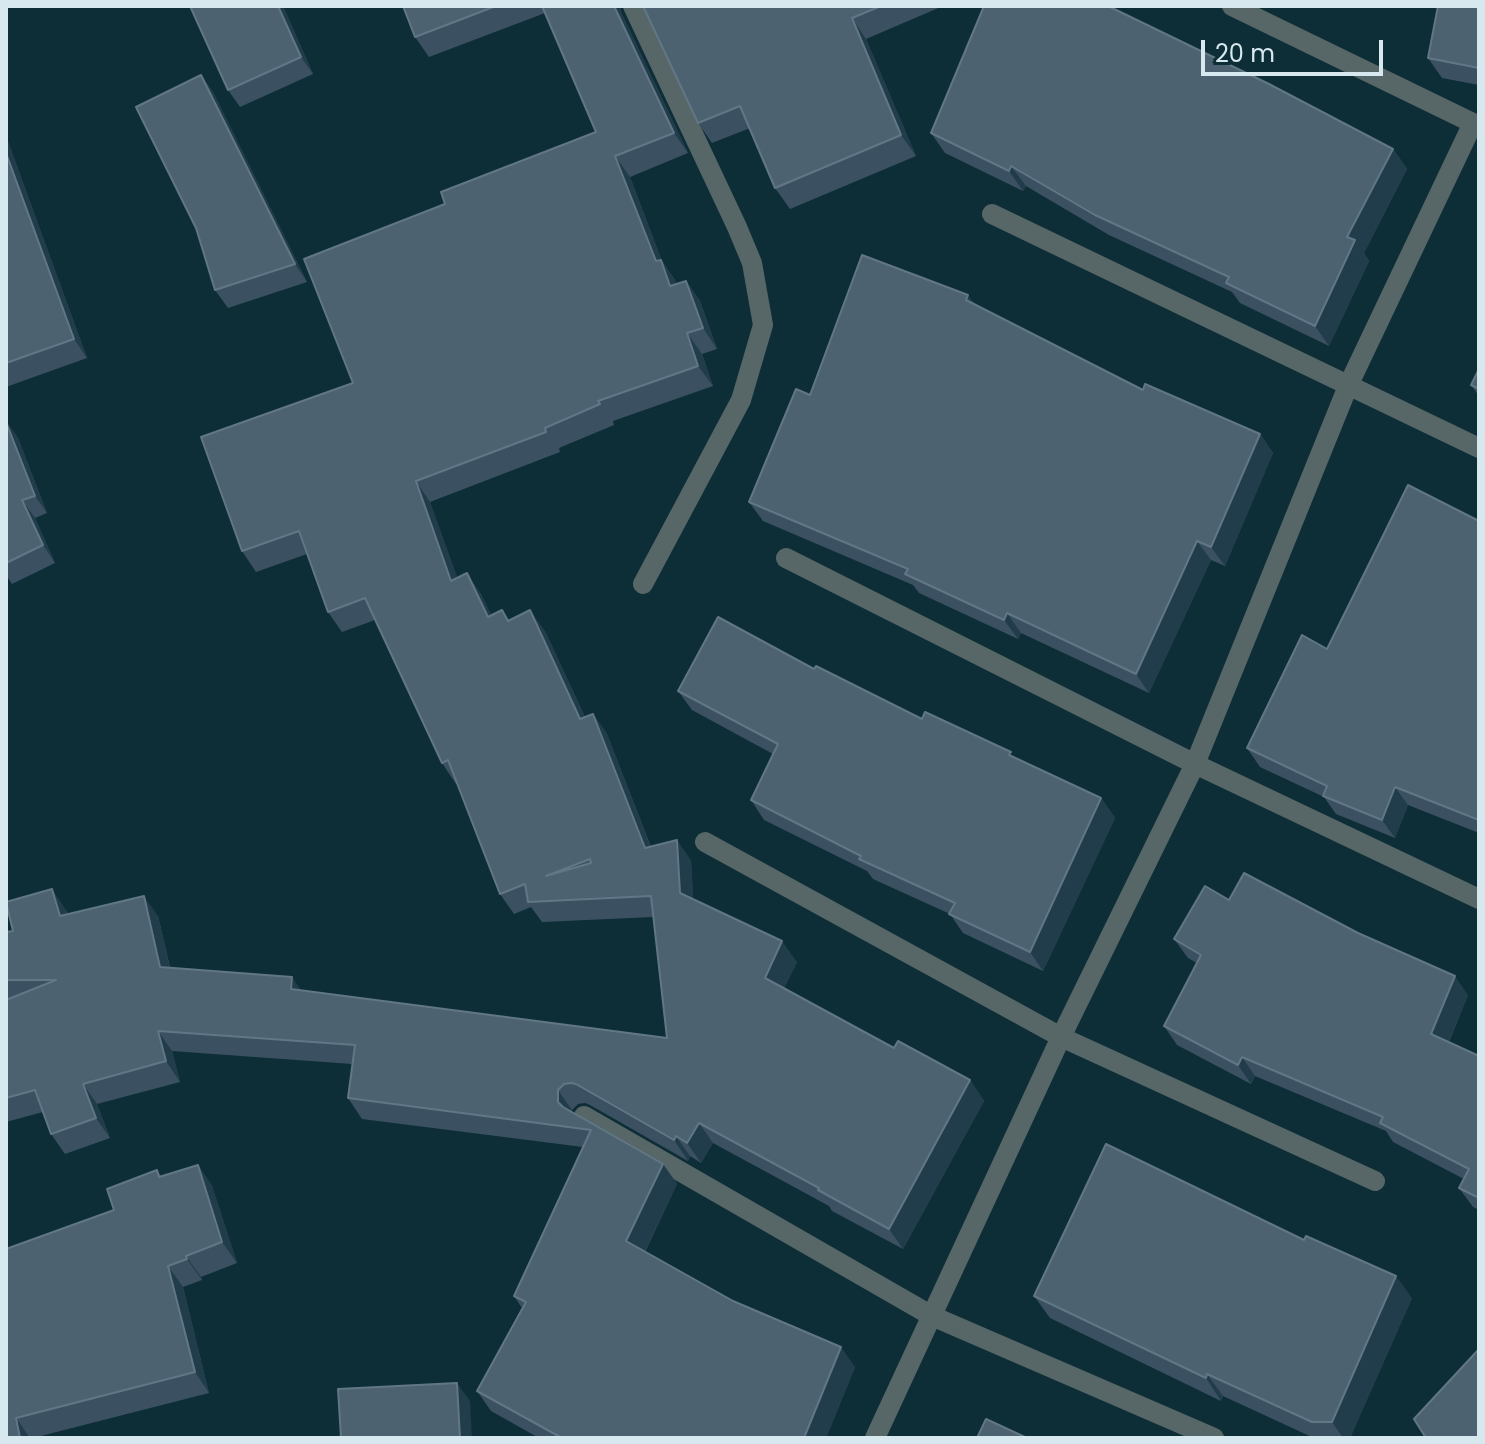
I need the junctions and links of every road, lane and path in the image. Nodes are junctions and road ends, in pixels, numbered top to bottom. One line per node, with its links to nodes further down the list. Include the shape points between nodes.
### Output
1 (633, 6): 8 (street, via 752,263 763,325 741,400)
2 (1232, 6): 3 (street)
3 (1476, 125): 5 (street)
4 (992, 214): 5 (street)
5 (1348, 386): 6 (street); 9 (street)
6 (1479, 448)
7 (786, 558): 9 (street)
8 (643, 584)
9 (1195, 764): 11 (street); 12 (street)
10 (705, 842): 12 (street)
11 (1479, 899)
12 (1061, 1037): 14 (street); 15 (street)
13 (584, 1116): 15 (street)
14 (1375, 1181)
15 (932, 1316): 16 (street); 17 (street)
16 (875, 1438)
17 (1214, 1438)

